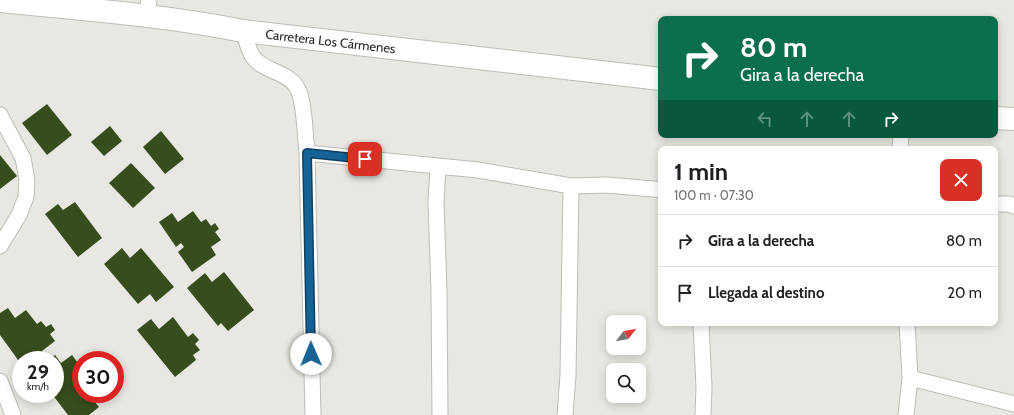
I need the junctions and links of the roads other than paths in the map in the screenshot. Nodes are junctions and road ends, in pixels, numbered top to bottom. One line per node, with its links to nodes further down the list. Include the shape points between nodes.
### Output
1 (0, 1): 2 (main road, Carretera Los Cármenes)
2 (148, 8): 3 (main road, Carretera Los Cármenes)
3 (243, 30): 4 (main road, Carretera Los Cármenes); 8 (street, via 254,57 262,65 285,76 300,92)
4 (658, 79)
5 (0, 115): 14 (street, via 23,158 27,180 24,203)
6 (998, 118): 7 (main road)
7 (1014, 119)
8 (307, 153): 9 (street); 21 (street)
9 (438, 166): 10 (street); 22 (street, via 436,202)
10 (571, 186): 11 (street, via 607,185); 23 (street)
11 (658, 190)
12 (998, 204): 13 (street)
13 (1014, 206)
14 (0, 246)
15 (701, 326): 24 (street)
16 (907, 326): 17 (street)
17 (910, 378): 19 (street); 25 (street)
18 (0, 381): 20 (street)
19 (1014, 404)
20 (13, 415)
21 (312, 415)
22 (440, 415)
23 (565, 415)
24 (703, 415)
25 (906, 415)

